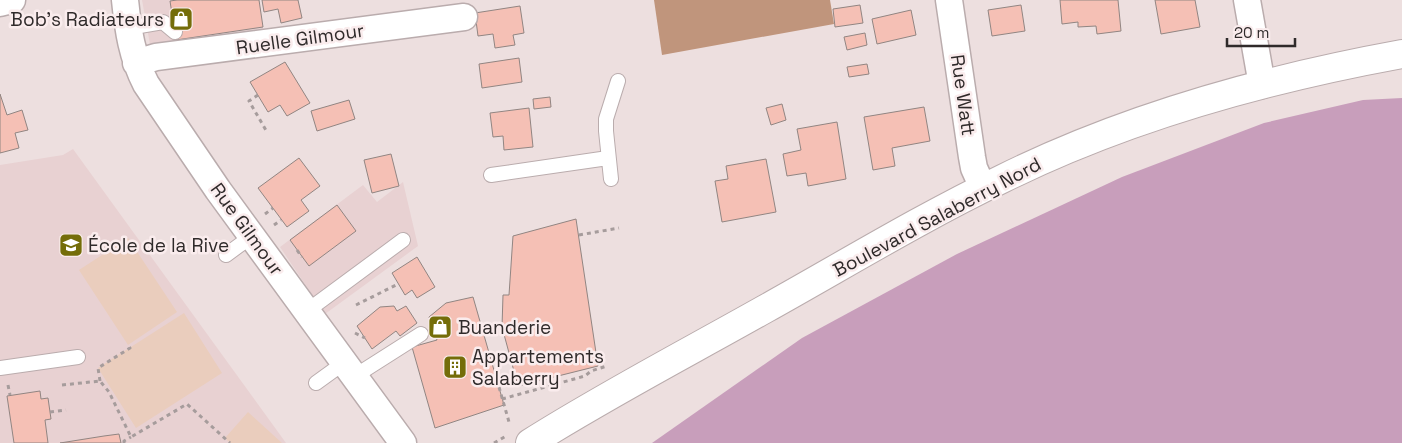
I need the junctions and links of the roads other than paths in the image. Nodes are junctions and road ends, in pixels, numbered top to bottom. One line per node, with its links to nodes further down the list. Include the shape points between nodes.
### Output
1 (12, 0): 5 (street)
2 (125, 0): 7 (street, Rue Gilmour)
3 (949, 0): 16 (street, Rue Watt, via 972,157)
4 (1247, 0): 12 (street)
5 (0, 3)
6 (464, 17): 10 (street, Ruelle Gilmour, via 156,57)
7 (128, 28): 8 (lane, via 164,22); 10 (street, Rue Gilmour)
8 (175, 32)
9 (1402, 54): 12 (street, Boulevard Salaberry Nord)
10 (136, 63): 17 (street, Rue Gilmour, via 160,107)
11 (618, 81): 13 (lane, via 606,119)
12 (1262, 85): 16 (street, Boulevard Salaberry Nord, via 1106,135)
13 (608, 158): 14 (lane); 15 (lane)
14 (491, 175)
15 (611, 179)
16 (983, 188): 26 (street, Boulevard Salaberry Nord, via 613,394)
17 (252, 236): 19 (lane); 20 (street, Rue Gilmour)
18 (403, 240): 20 (lane)
19 (226, 255)
20 (307, 311): 24 (street, Rue Gilmour)
21 (421, 334): 24 (lane)
22 (78, 357): 23 (lane)
23 (0, 368)
24 (350, 369): 25 (lane); 27 (street, Rue Gilmour)
25 (316, 383)
26 (521, 438)
27 (403, 443)

